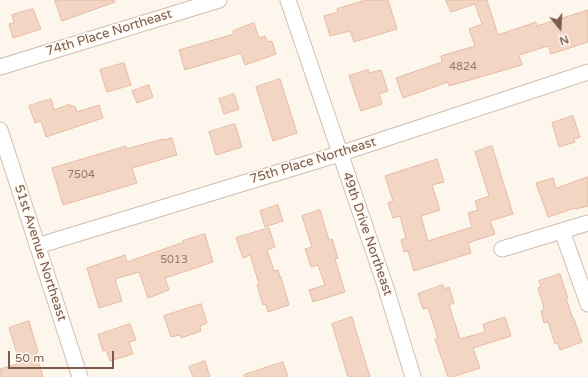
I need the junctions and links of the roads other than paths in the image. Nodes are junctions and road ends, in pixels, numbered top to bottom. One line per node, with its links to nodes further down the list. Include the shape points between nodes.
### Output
1 (219, 0): 3 (street, 74th Place Northeast)
2 (288, 0): 6 (street, 49th Drive Northeast)
3 (0, 66)
4 (588, 72): 6 (street, 75th Place Northeast)
5 (0, 130): 9 (street, 51st Avenue Northeast)
6 (339, 154): 9 (street, 75th Place Northeast); 13 (street, 49th Drive Northeast, via 385,285)
7 (588, 223): 8 (street)
8 (562, 231): 10 (street); 11 (street)
9 (37, 246): 12 (street, 51st Avenue Northeast)
10 (502, 249)
11 (588, 304)
12 (80, 377)
13 (413, 377)

